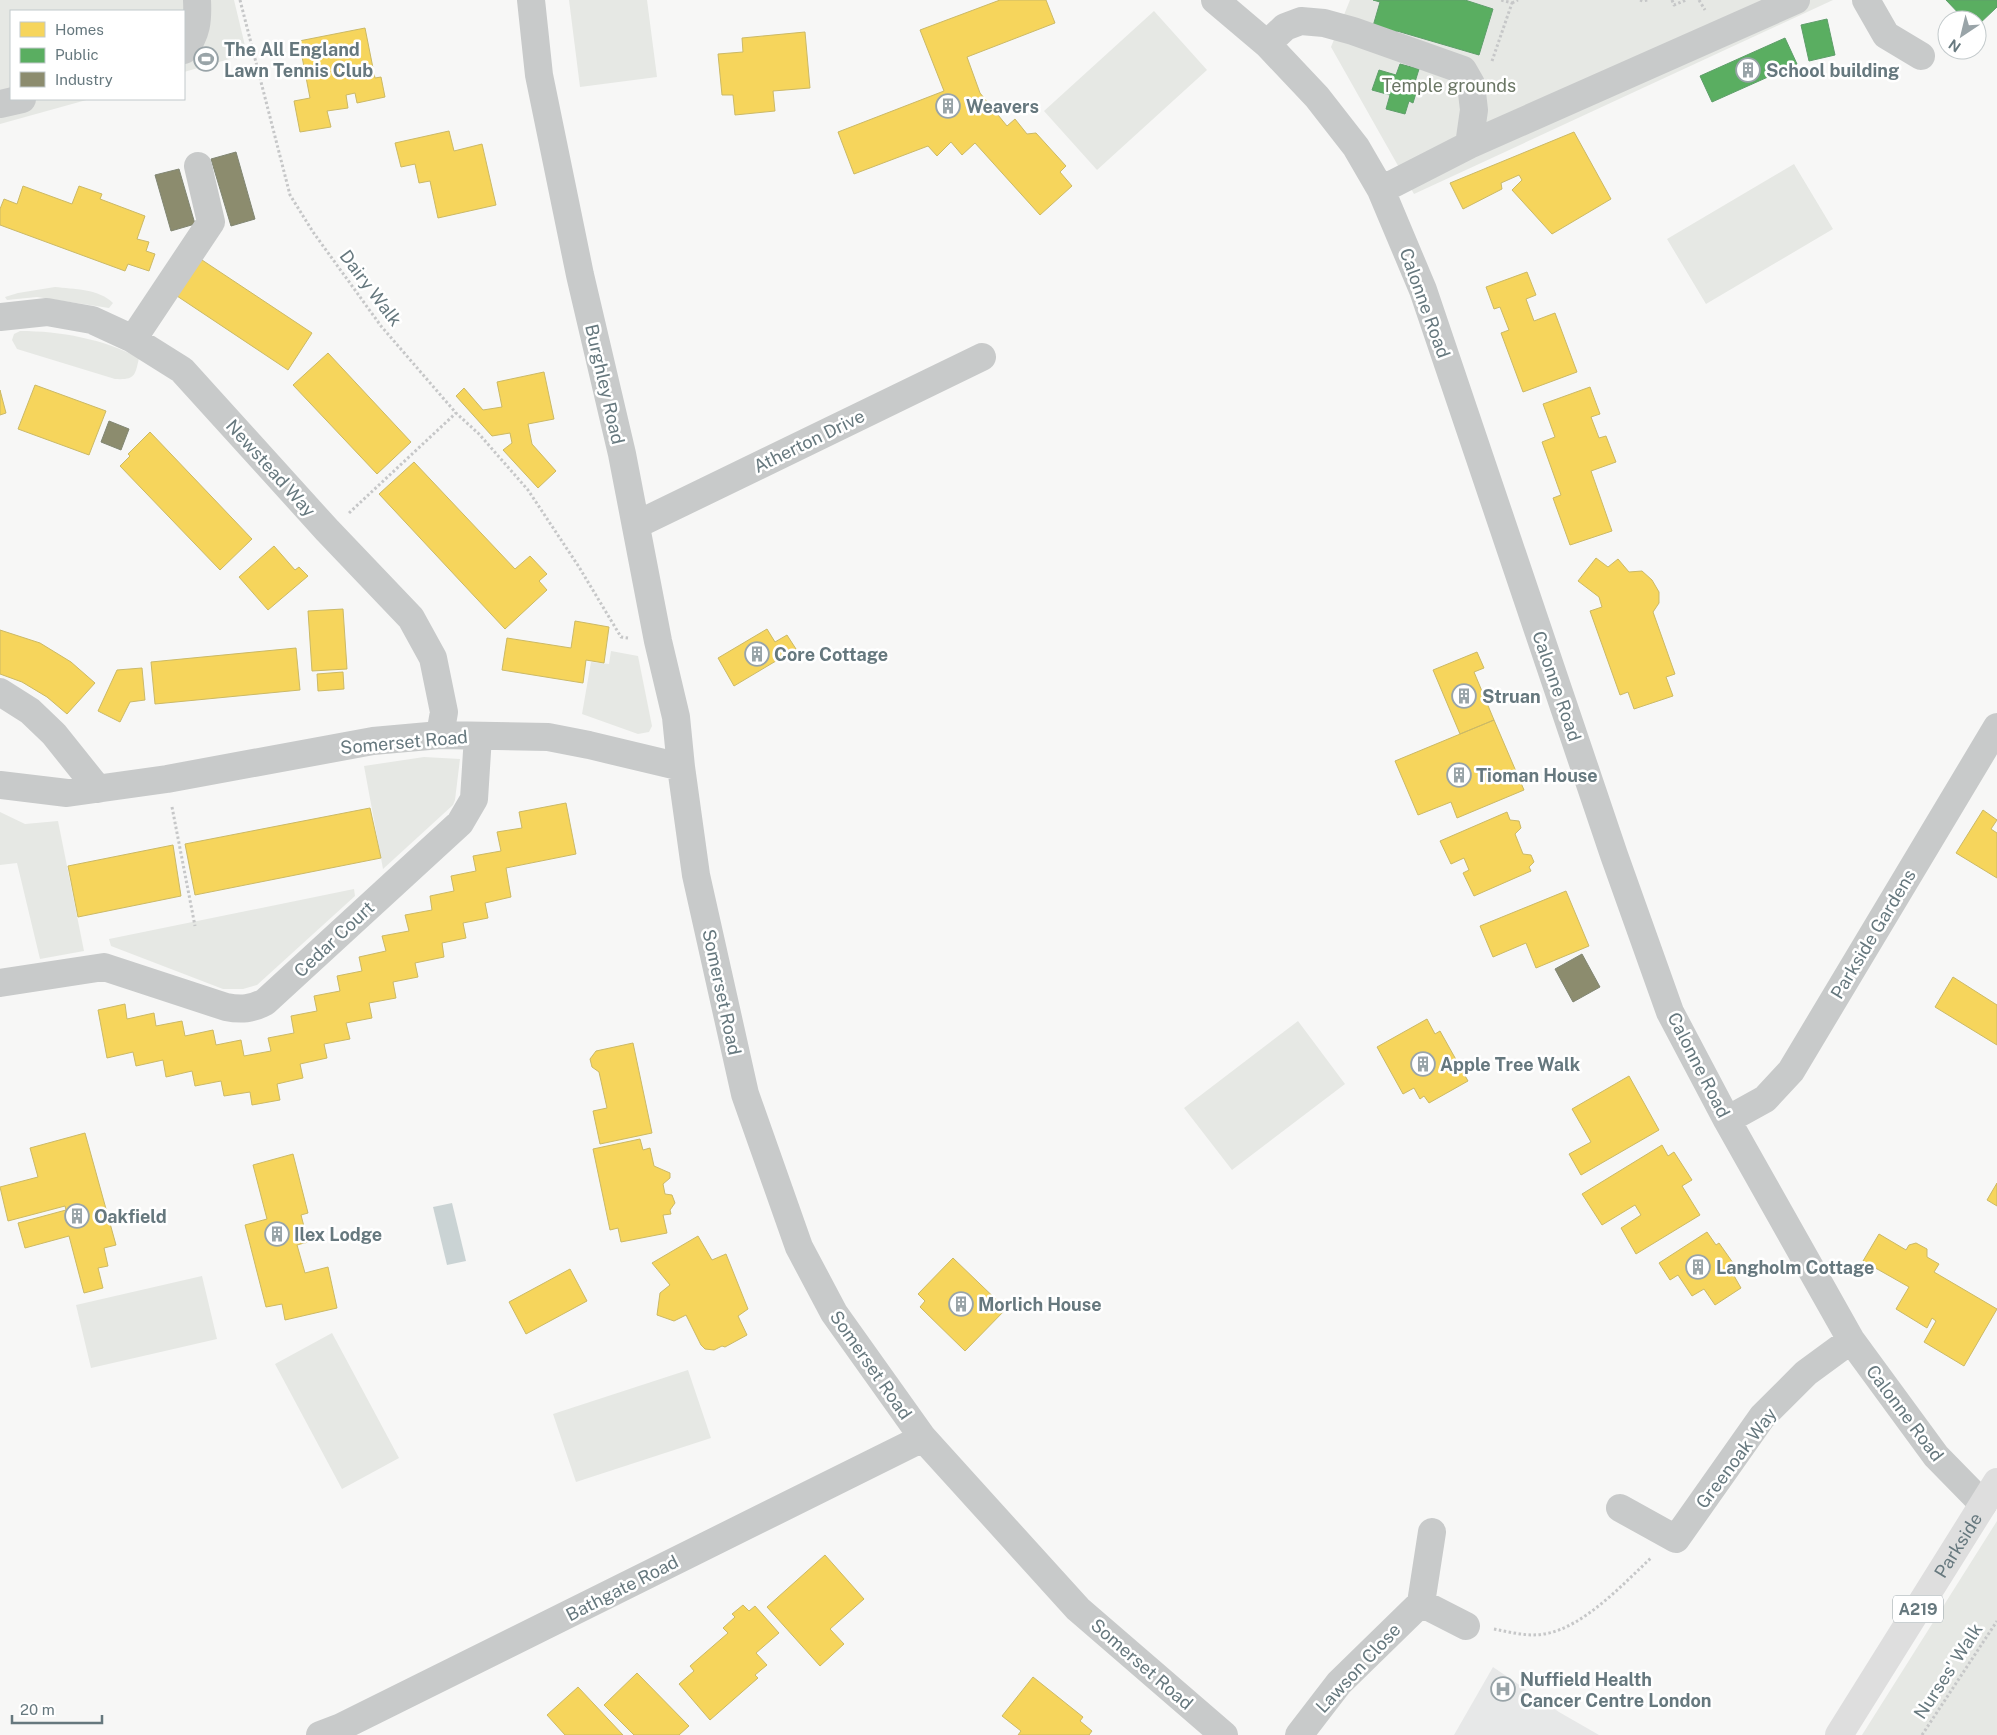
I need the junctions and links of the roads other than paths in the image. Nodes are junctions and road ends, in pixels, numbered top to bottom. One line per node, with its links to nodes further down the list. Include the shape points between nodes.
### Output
1 (197, 0): 7 (street, via 198,23)
2 (531, 0): 17 (street, Burghley Road, via 541,84)
3 (1215, 0): 6 (street, Calonne Road)
4 (1796, 0): 11 (street)
5 (1866, 0): 8 (street, via 1886,35)
6 (1268, 44): 11 (street, via 1285,27 1301,21 1324,23 1463,70 1472,84 1474,110); 13 (street, Calonne Road, via 1317,97 1356,147)
7 (185, 49)
8 (1921, 56)
9 (18, 100): 10 (street)
10 (0, 104)
11 (1469, 145): 13 (street)
12 (198, 166): 15 (street, via 211,222)
13 (1381, 190): 26 (street, Calonne Road, via 1423,290 1670,1012)
14 (0, 317): 15 (street, Newstead Way, via 47,312 92,320)
15 (133, 339): 20 (street, Newstead Way, via 182,370 411,618 433,658 444,712)
16 (982, 357): 17 (street, Atherton Drive)
17 (636, 525): 22 (street, Burghley Road, via 676,717)
18 (0, 692): 24 (street, via 30,711 54,734)
19 (1997, 727): 26 (street, Parkside Gardens, via 1791,1071 1765,1099)
20 (440, 735): 21 (street, Somerset Road); 24 (street, Somerset Road, via 373,741)
21 (478, 736): 22 (street, Somerset Road, via 548,736); 25 (street, Cedar Court, via 474,799 460,823 256,1007 240,1010 226,1007 104,967)
22 (681, 767): 28 (street, Somerset Road, via 696,874 745,1094 778,1191 799,1247 834,1313)
23 (0, 785): 24 (street, Somerset Road, via 67,793)
24 (98, 789)
25 (0, 983)
26 (1727, 1120): 27 (street, Calonne Road)
27 (1851, 1340): 29 (street, Calonne Road, via 1936,1456); 30 (street, Greenoak Way, via 1806,1373 1762,1417 1676,1539)
28 (923, 1438): 34 (street, Bathgate Road); 35 (street, Somerset Road, via 1078,1609)
29 (1990, 1493): 37 (main road, Parkside / A219)
30 (1620, 1508)
31 (1432, 1532): 32 (street)
32 (1420, 1603): 33 (street); 36 (street, Lawson Close, via 1339,1683)
33 (1466, 1626)
34 (335, 1732)
35 (1224, 1735)
36 (1299, 1735)
37 (1838, 1735)

